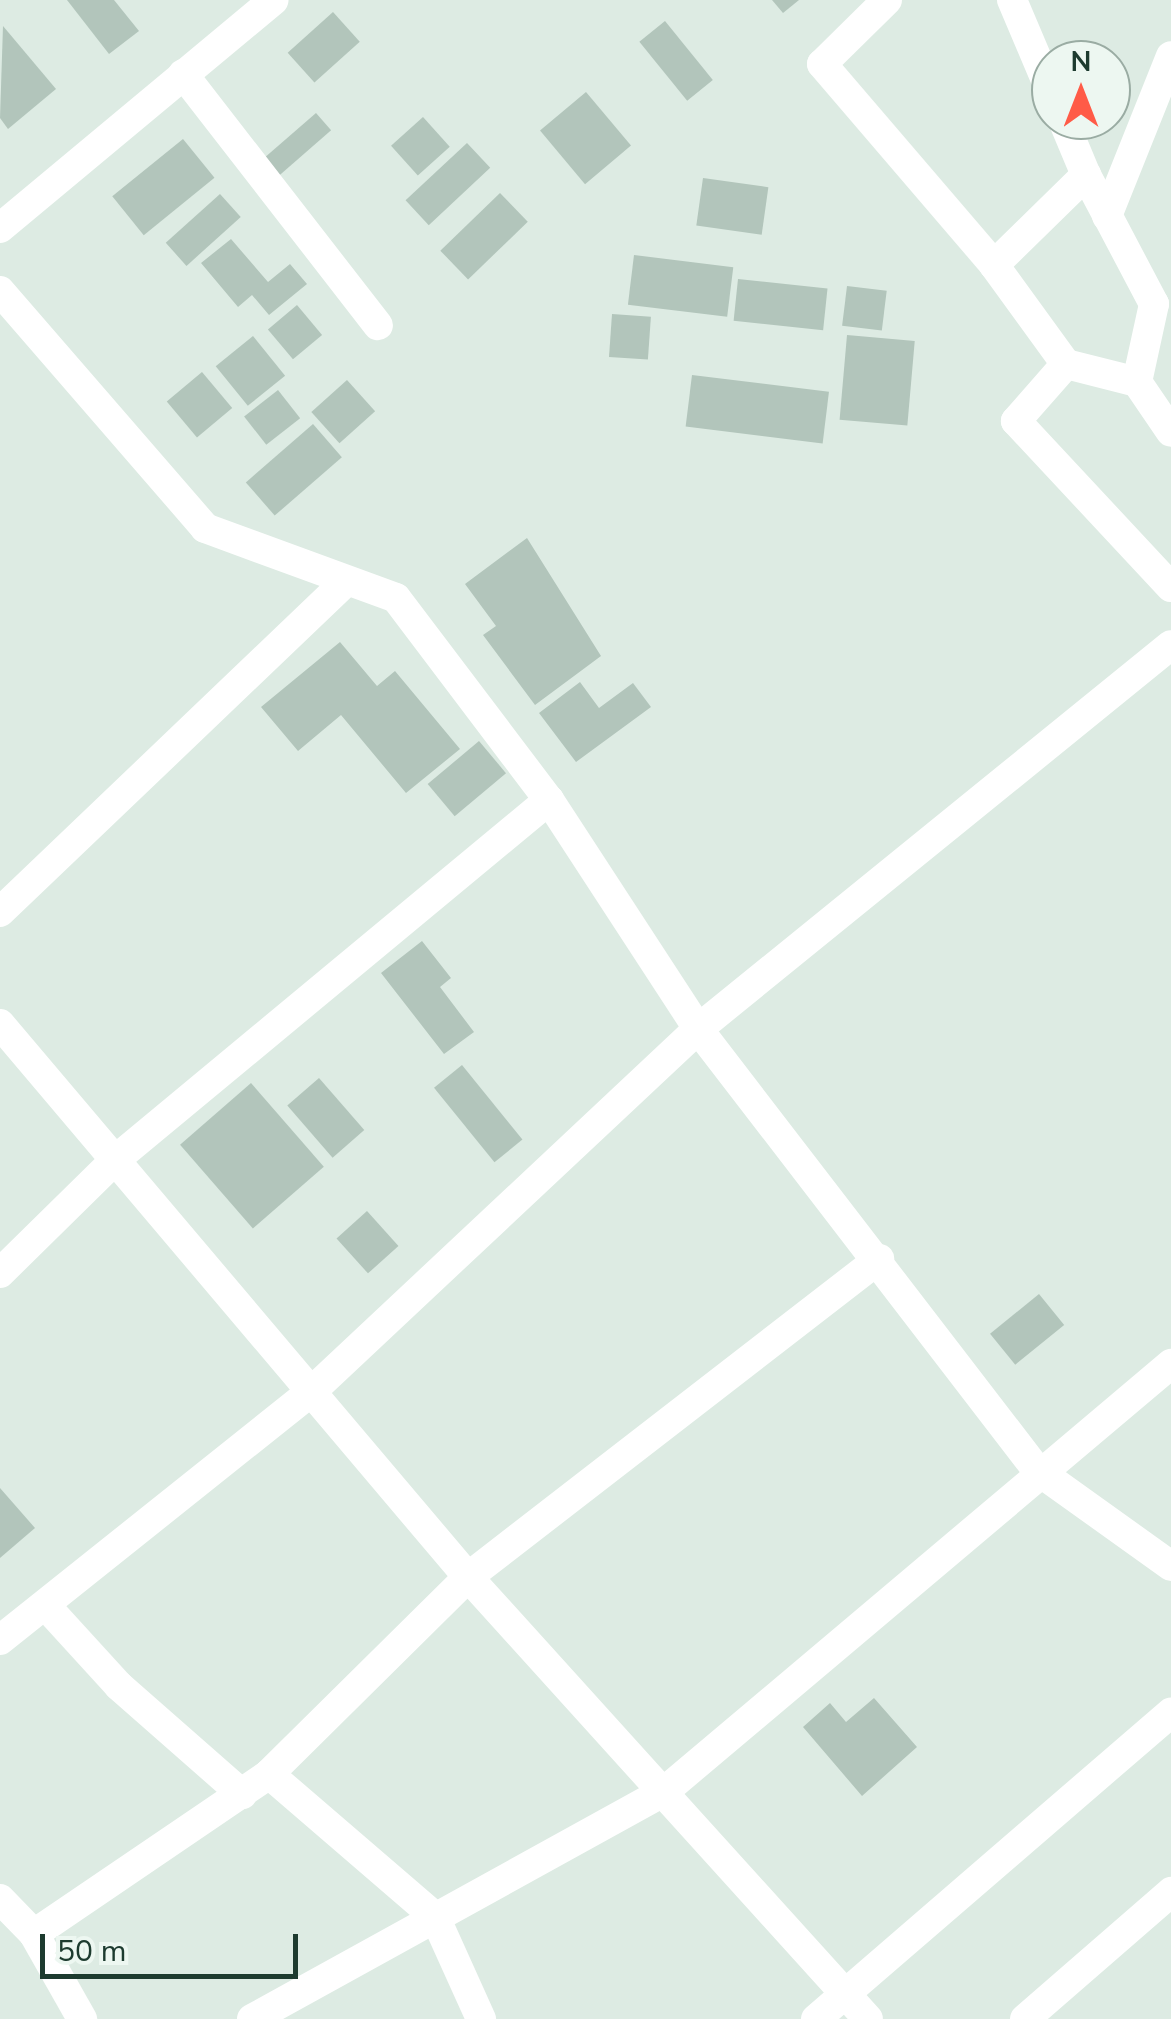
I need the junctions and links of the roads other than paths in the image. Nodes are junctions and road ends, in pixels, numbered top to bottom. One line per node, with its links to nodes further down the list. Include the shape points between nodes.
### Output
1 (274, 0): 6 (street)
2 (887, 0): 11 (street, via 822,64)
3 (1012, 0): 4 (street)
4 (1031, 45)
5 (1171, 56): 9 (street)
6 (183, 74): 10 (street); 14 (street)
7 (1072, 140): 8 (street)
8 (1086, 174): 9 (street); 11 (street)
9 (1107, 216): 13 (street)
10 (0, 228)
11 (994, 265): 15 (street)
12 (0, 291): 18 (street, via 205,528)
13 (1163, 304): 16 (street)
14 (378, 324)
15 (1066, 364): 16 (street); 19 (street, via 1016,421)
16 (1137, 382): 17 (street)
17 (1171, 432)
18 (344, 582): 21 (street, via 396,598); 22 (street)
19 (1171, 588)
20 (1171, 646): 24 (street)
21 (549, 800): 24 (street); 25 (street)
22 (0, 912)
23 (0, 1024): 25 (street)
24 (698, 1029): 26 (street); 29 (street)
25 (115, 1160): 27 (street); 29 (street)
26 (879, 1260): 30 (street); 32 (street)
27 (0, 1273)
28 (1171, 1364): 30 (street)
29 (312, 1392): 32 (street); 33 (street)
30 (1037, 1470): 31 (street); 37 (street)
31 (1171, 1566)
32 (468, 1578): 36 (street); 37 (street)
33 (46, 1606): 34 (street); 38 (street, via 118,1686)
34 (0, 1640)
35 (1171, 1713): 43 (street)
36 (269, 1774): 38 (street); 41 (street)
37 (666, 1790): 41 (street); 43 (street)
38 (242, 1794): 42 (street)
39 (1171, 1892): 48 (street)
40 (0, 1898): 42 (street)
41 (436, 1917): 45 (street); 46 (street)
42 (34, 1934): 44 (street)
43 (858, 2009): 47 (street)
44 (82, 2019)
45 (252, 2019)
46 (480, 2019)
47 (816, 2019)
48 (1025, 2019)

